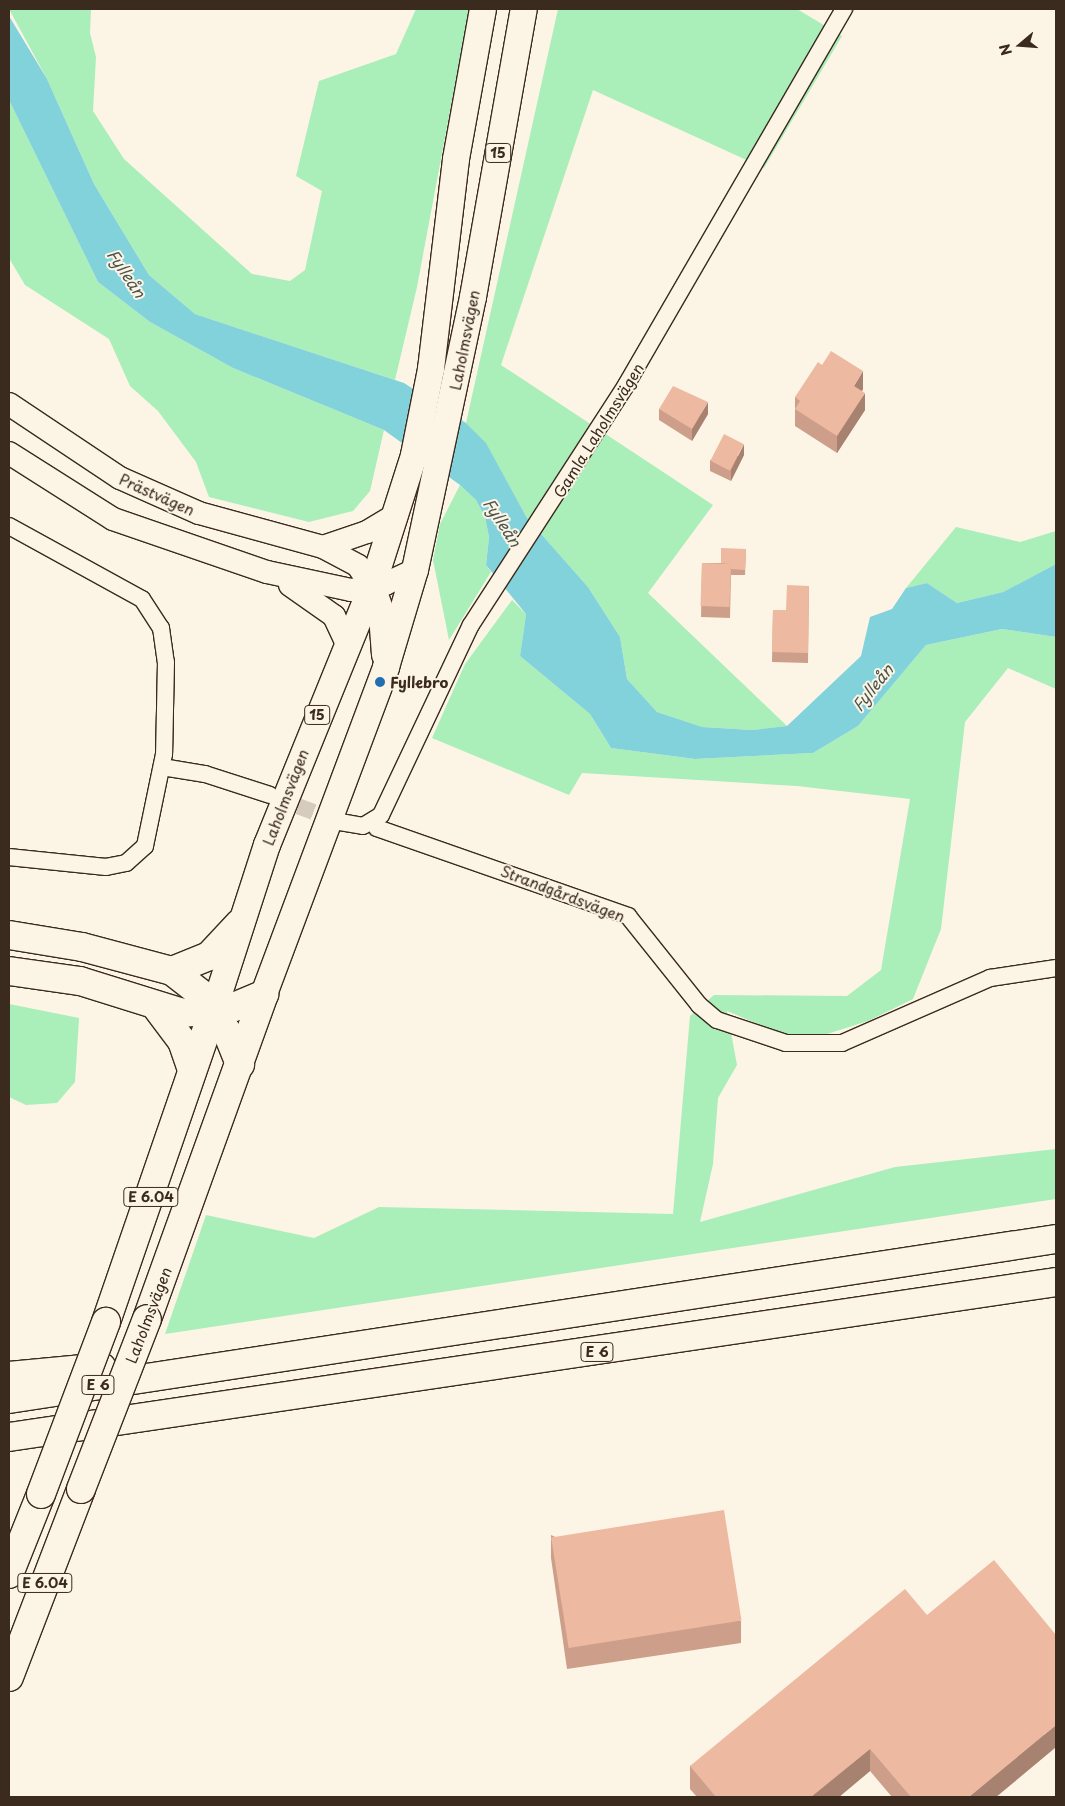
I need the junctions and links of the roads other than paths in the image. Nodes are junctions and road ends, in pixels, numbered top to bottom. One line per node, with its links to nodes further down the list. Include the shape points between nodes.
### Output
1 (483, 9): 6 (main road, Laholmsvägen / 15, via 456,159 425,398)
2 (524, 9): 9 (main road, Laholmsvägen / 15, via 473,298)
3 (844, 9): 17 (street, Gamla Laholmsvägen, via 626,385 545,516 488,598 448,670 388,801)
4 (9, 404): 8 (street, Prästvägen, via 83,457 162,498 235,525)
5 (9, 453): 10 (street, via 113,519)
6 (397, 514): 8 (street, via 367,532); 11 (main road, Laholmsvägen / 15)
7 (9, 526): 14 (street, via 142,599 161,628 166,662)
8 (323, 547): 11 (street, Prästvägen, via 358,566)
9 (415, 570): 11 (street); 13 (main road, Laholmsvägen / 15)
10 (267, 572): 11 (street, via 336,589); 12 (street, via 324,606 334,616)
11 (372, 588): 12 (main road, Laholmsvägen / 15); 13 (main road, Laholmsvägen / 15, via 382,615)
12 (347, 644): 19 (main road, Laholmsvägen / 15)
13 (386, 667): 24 (main road, Laholmsvägen / 15)
14 (162, 767): 15 (street, via 206,774); 18 (street, via 148,837 126,863 106,867)
15 (270, 796)
16 (340, 822): 17 (street, via 363,826)
17 (373, 822): 21 (street, Strandgårdsvägen, via 377,828 628,916 699,1005 718,1020 786,1042 842,1043 990,978)
18 (9, 857)
19 (240, 923): 23 (highway, via 209,956); 26 (main road, Laholmsvägen / 15)
20 (9, 935): 23 (highway, via 82,947)
21 (1056, 968)
22 (9, 971): 25 (highway, via 80,980)
23 (172, 971): 26 (highway, via 203,995)
24 (264, 994): 26 (highway); 27 (highway, Laholmsvägen / E 6.04)
25 (155, 1005): 26 (highway, via 183,1013); 28 (highway, via 182,1041)
26 (212, 1012): 27 (highway, via 227,1032); 28 (highway, Laholmsvägen / E 6.04)
27 (240, 1065): 38 (highway, Laholmsvägen / E 6.04, bridge)
28 (192, 1070): 37 (highway, Laholmsvägen / E 6.04, bridge, via 106,1322)
29 (1056, 1239): 31 (highway, E 6)
30 (1056, 1282): 34 (highway, E 6)
31 (345, 1349): 32 (highway, via 306,1340); 33 (highway, E 6)
32 (9, 1376)
33 (9, 1399)
34 (36, 1433): 35 (highway, E 6); 36 (highway)
35 (9, 1437)
36 (9, 1441)
37 (9, 1574)
38 (9, 1676)

